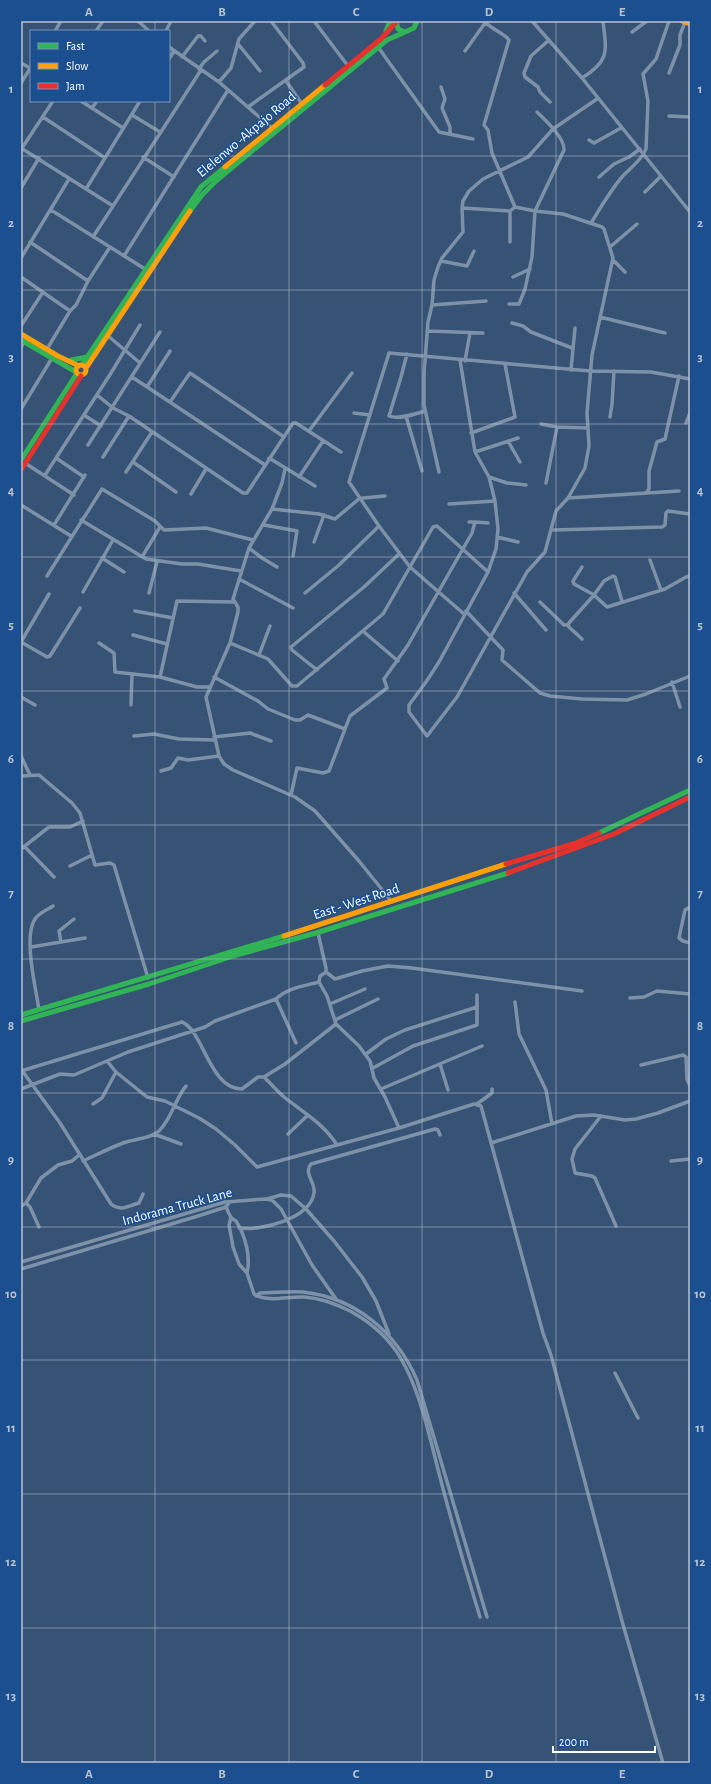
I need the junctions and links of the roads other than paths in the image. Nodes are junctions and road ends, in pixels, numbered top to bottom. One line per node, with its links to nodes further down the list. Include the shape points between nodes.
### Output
1 (61, 21): 17 (street)
2 (103, 21): 18 (street)
3 (138, 21): 16 (street)
4 (171, 21): 21 (street)
5 (255, 21): 26 (street, via 239,39)
6 (270, 21): 42 (street, via 304,64 303,68)
7 (314, 21): 36 (street)
8 (394, 21): 22 (main road, via 398,29); 36 (main road, Elelenwo -Akpajo Road, via 382,38)
9 (417, 21): 22 (main road, Elelenwo -Akpajo Road, via 414,28)
10 (532, 21): 24 (street)
11 (603, 21): 41 (street, via 606,52 594,69)
12 (647, 21): 23 (street)
13 (669, 21): 71 (street, via 656,59 643,74 648,101 647,144)
14 (484, 22): 31 (street); 75 (street, via 509,40 484,122)
15 (686, 22): 40 (street, via 680,35 679,49)
16 (143, 26): 19 (street); 20 (street)
17 (56, 30)
18 (97, 30)
19 (141, 30)
20 (149, 30)
21 (166, 30)
22 (405, 32): 27 (main road, Elelenwo -Akpajo Road)
23 (632, 32)
24 (549, 40): 41 (street); 52 (street, via 531,56 524,76 538,87)
25 (205, 41): 33 (street, via 198,36)
26 (238, 44): 39 (street); 43 (street, via 231,68)
27 (378, 47): 66 (street, via 439,132); 124 (main road, Elelenwo -Akpajo Road, via 202,195)
28 (170, 48): 29 (street)
29 (174, 51): 32 (street); 33 (street)
30 (217, 51): 38 (street)
31 (465, 51)
32 (170, 57)
33 (182, 57): 38 (street)
34 (21, 62): 35 (street)
35 (30, 66)
36 (348, 66): 53 (main road, Elelenwo -Akpajo Road)
37 (30, 69): 44 (street)
38 (200, 69): 43 (street); 65 (street)
39 (260, 71)
40 (668, 73)
41 (582, 78): 47 (street)
42 (286, 81): 53 (street); 54 (street)
43 (219, 82): 46 (street)
44 (21, 83)
45 (442, 88): 66 (street, via 445,99 442,108 450,127)
46 (228, 90): 54 (street); 77 (street)
47 (597, 99): 63 (street); 64 (street)
48 (52, 102): 59 (street)
49 (83, 102): 55 (street)
50 (96, 102): 55 (street)
51 (139, 102): 57 (street)
52 (550, 102)
53 (302, 104): 62 (main road, Elelenwo -Akpajo Road)
54 (248, 107): 62 (street)
55 (92, 108): 61 (street)
56 (537, 112): 64 (street)
57 (132, 115): 61 (street); 65 (street)
58 (669, 116): 60 (street)
59 (43, 117): 69 (street); 74 (street)
60 (690, 117)
61 (123, 128): 74 (street)
62 (272, 128): 102 (main road, Elelenwo -Akpajo Road, via 201,187)
63 (622, 128): 68 (street, via 594,143); 70 (street)
64 (553, 129): 75 (street, via 528,157); 88 (street, via 564,150)
65 (160, 132): 72 (street)
66 (450, 134): 67 (street)
67 (472, 138)
68 (589, 140)
69 (21, 148): 73 (street)
70 (640, 149): 71 (street); 78 (street, via 614,164)
71 (644, 155): 76 (street); 90 (street, via 622,177)
72 (144, 157): 77 (street); 83 (street)
73 (39, 158): 79 (street); 80 (street)
74 (105, 158): 81 (street)
75 (499, 171): 84 (street); 85 (street, via 483,179 469,191)
76 (661, 176): 82 (street); 89 (street)
77 (174, 177): 98 (street)
78 (600, 177)
79 (69, 179): 81 (street); 86 (street)
80 (21, 188)
81 (86, 189): 83 (street)
82 (645, 192)
83 (113, 206): 92 (street)
84 (515, 207): 87 (street); 88 (street)
85 (462, 208): 87 (street); 101 (street, via 463,232)
86 (50, 210): 92 (street); 93 (street)
87 (510, 211): 94 (street)
88 (535, 211): 90 (street, via 563,214); 103 (street)
89 (690, 212)
90 (591, 223): 96 (street, via 604,229)
91 (637, 224): 96 (street)
92 (93, 237): 95 (street)
93 (30, 242): 99 (street); 107 (street)
94 (510, 242)
95 (110, 247): 98 (street); 107 (street)
96 (610, 247): 100 (street)
97 (474, 251): 101 (street, via 467,266)
98 (124, 256): 102 (street)
99 (21, 258)
100 (613, 260): 104 (street); 113 (street)
101 (440, 261): 111 (street, via 434,280)
102 (145, 269): 133 (main road, Elelenwo -Akpajo Road)
103 (530, 269): 106 (street); 110 (street, via 519,304)
104 (625, 272)
105 (21, 277): 108 (street)
106 (513, 277)
107 (88, 281): 112 (street, via 76,305)
108 (43, 292): 112 (street); 116 (street)
109 (486, 301): 111 (street)
110 (509, 304)
111 (432, 305): 118 (street)
112 (70, 311): 128 (street)
113 (600, 317): 122 (street); 143 (street)
114 (512, 323): 127 (street)
115 (140, 325): 129 (street)
116 (21, 326)
117 (575, 328): 127 (street)
118 (428, 331): 120 (street); 132 (street)
119 (160, 332): 138 (street)
120 (470, 333): 121 (street); 137 (street)
121 (483, 333)
122 (665, 333)
123 (21, 334): 128 (main road)
124 (107, 335): 129 (street); 140 (main road, Elelenwo -Akpajo Road)
125 (23, 341): 126 (street); 134 (main road)
126 (21, 347)
127 (572, 348): 142 (street)
128 (47, 349): 135 (main road)
129 (125, 350): 138 (street); 152 (street)
130 (170, 351): 151 (street)
131 (407, 354): 132 (street); 160 (street, via 388,355); 162 (street, via 389,416)
132 (425, 356): 136 (street); 156 (street)
133 (87, 357): 135 (main road); 140 (main road, Elelenwo -Akpajo Road)
134 (52, 358): 141 (main road); 155 (street)
135 (68, 360): 140 (main road)
136 (460, 360): 137 (street); 171 (street)
137 (465, 361): 139 (street)
138 (140, 363): 148 (street)
139 (506, 364): 142 (street); 171 (street, via 515,417)
140 (82, 366): 145 (main road); 145 (main road, via 86,373)
141 (67, 367): 145 (main road); 150 (main road, via 71,374)
142 (571, 370): 143 (street)
143 (590, 371): 144 (street); 168 (street)
144 (614, 371): 147 (street); 163 (street)
145 (78, 373): 150 (main road); 182 (main road)
146 (352, 373): 170 (street)
147 (678, 376): 149 (street); 200 (street, via 665,438 657,442 649,471 649,489)
148 (132, 377): 151 (street); 154 (street)
149 (690, 379)
150 (71, 382): 182 (main road)
151 (147, 387): 153 (street)
152 (97, 395): 154 (street); 159 (street)
153 (170, 402): 172 (street, via 190,373); 185 (street)
154 (113, 408): 161 (street); 166 (street)
155 (21, 410)
156 (424, 411): 162 (street); 191 (street)
157 (354, 413): 160 (street)
158 (690, 413): 164 (street)
159 (84, 415): 166 (street); 180 (street)
160 (370, 415): 205 (street, via 349,480)
161 (128, 416): 169 (street); 179 (street)
162 (406, 416): 189 (street)
163 (610, 417)
164 (686, 423)
165 (541, 424): 167 (street)
166 (100, 426): 176 (street)
167 (558, 427): 168 (street); 195 (street)
168 (588, 428): 204 (street, via 589,446 584,468)
169 (152, 432): 183 (street); 186 (street)
170 (309, 432): 172 (street, via 295,423); 174 (street)
171 (471, 433): 178 (street)
172 (284, 436): 181 (street)
173 (518, 438): 175 (street)
174 (323, 441): 177 (street); 193 (street)
175 (508, 442): 178 (street); 184 (street)
176 (88, 445)
177 (341, 452)
178 (475, 452): 194 (street)
179 (103, 457)
180 (56, 458): 192 (street); 202 (street, via 84,476)
181 (269, 458): 185 (street); 187 (street)
182 (23, 462): 188 (main road); 192 (street)
183 (133, 462): 190 (street); 198 (street)
184 (520, 462)
185 (265, 465): 186 (street, via 245,493)
186 (206, 469): 201 (street)
187 (285, 469): 193 (street); 209 (street)
188 (21, 470)
189 (422, 471)
190 (126, 472)
191 (439, 472)
192 (45, 475): 202 (street)
193 (299, 477): 197 (street)
194 (489, 477): 196 (street, via 507,483); 206 (street)
195 (546, 483)
196 (526, 485)
197 (315, 486)
198 (176, 492)
199 (679, 492): 200 (street)
200 (646, 493): 204 (street)
201 (191, 494)
202 (74, 495): 216 (street)
203 (385, 496): 205 (street)
204 (568, 498): 220 (street, via 556,511)
205 (360, 499): 210 (street, via 335,519); 218 (street)
206 (496, 501): 207 (street); 222 (street)
207 (449, 504)
208 (21, 505): 216 (street)
209 (272, 510): 210 (street); 217 (street)
210 (324, 514): 225 (street)
211 (690, 514): 220 (street, via 668,511 665,525 662,527)
212 (81, 520): 219 (street, via 102,489 155,521); 221 (street); 223 (street)
213 (469, 522): 214 (street)
214 (476, 522): 215 (street); 228 (street)
215 (488, 523)
216 (54, 525): 221 (street)
217 (264, 525): 224 (street); 230 (street, via 297,532)
218 (379, 526): 229 (street); 248 (street, via 339,565)
219 (160, 527): 224 (street, via 164,530 206,528); 231 (street)
220 (553, 530): 249 (street, via 546,552 527,572)
221 (71, 536): 241 (street)
222 (497, 537): 226 (street); 240 (street, via 496,549)
223 (114, 540): 231 (street); 232 (street)
224 (253, 540): 227 (street)
225 (314, 542)
226 (518, 542)
227 (249, 548): 235 (street); 239 (street)
228 (463, 548): 236 (street, via 435,526); 240 (street); 246 (street)
229 (400, 554): 236 (street); 272 (street, via 291,647)
230 (293, 556)
231 (142, 557): 234 (street)
232 (102, 558): 238 (street); 245 (street)
233 (650, 560): 244 (street)
234 (157, 562): 239 (street, via 198,564); 247 (street)
235 (277, 566)
236 (410, 567): 246 (street); 263 (street, via 386,611)
237 (582, 567): 251 (street, via 573,581 574,584)
238 (124, 572)
239 (241, 572): 243 (street)
240 (488, 572): 258 (street)
241 (47, 576)
242 (690, 576): 244 (street)
243 (238, 579): 253 (street); 256 (street)
244 (661, 590): 252 (street)
245 (83, 592)
246 (438, 592): 258 (street); 271 (street)
247 (149, 593)
248 (305, 593)
249 (514, 593): 262 (street); 265 (street)
250 (50, 594): 255 (street, via 21,642 47,657)
251 (594, 595): 252 (street, via 606,606); 252 (street, via 604,581 613,576); 260 (street)
252 (622, 601)
253 (234, 602): 259 (street, via 178,601 175,604); 268 (street, via 238,612)
254 (540, 602): 260 (street, via 564,625)
255 (80, 608)
256 (293, 608)
257 (135, 611): 259 (street)
258 (465, 613): 265 (street); 265 (street, via 435,669 409,705 410,712 426,736 457,697)
259 (173, 618): 269 (street)
260 (568, 625): 266 (street)
261 (270, 626): 270 (street)
262 (546, 630)
263 (364, 632): 271 (street); 272 (street)
264 (133, 635): 269 (street)
265 (491, 636): 277 (street, via 503,650 502,660 544,695 628,700)
266 (582, 638)
267 (99, 643): 273 (street, via 114,653 115,672)
268 (230, 643): 270 (street); 276 (street)
269 (167, 644): 275 (street)
270 (259, 655): 272 (street, via 271,661 295,687)
271 (398, 661): 283 (street, via 384,679 387,688 351,715)
272 (317, 670)
273 (132, 674): 275 (street); 281 (street)
274 (690, 676): 277 (street)
275 (160, 677): 278 (street, via 198,687)
276 (214, 677): 278 (street); 283 (street, via 258,701 268,710 295,720 308,715)
277 (672, 682): 282 (street)
278 (209, 687): 285 (street, via 206,699)
279 (21, 697): 280 (street)
280 (35, 705)
281 (131, 705)
282 (680, 707)
283 (345, 729): 293 (street, via 329,771 323,773 297,768)
284 (134, 736): 285 (street, via 154,734 179,739)
285 (214, 739): 286 (street, via 250,733); 288 (street)
286 (271, 741)
287 (21, 756): 290 (street)
288 (219, 756): 289 (street, via 200,760 176,758 170,768); 293 (street, via 224,764 233,770)
289 (161, 771)
290 (30, 775): 291 (street); 295 (street, via 40,775 63,795 78,810)
291 (21, 776)
292 (690, 790): 301 (main road, East - West Road, via 576,843)
293 (291, 795): 301 (street, via 323,818)
294 (690, 797): 305 (main road, East - West Road, via 626,829 567,854)
295 (82, 821): 296 (street, via 70,827 49,827); 298 (street)
296 (25, 847): 297 (street); 300 (street)
297 (21, 849)
298 (92, 855): 299 (street); 311 (street, via 95,865 114,865)
299 (70, 866)
300 (54, 877)
301 (392, 902): 311 (main road, East - West Road)
302 (52, 906): 309 (street, via 38,915 33,922)
303 (690, 907): 308 (street, via 685,910 680,938)
304 (74, 919): 307 (street, via 59,931)
305 (318, 932): 310 (street); 313 (main road, East - West Road, via 233,956)
306 (85, 938): 307 (street)
307 (61, 942): 309 (street)
308 (690, 942)
309 (31, 947): 324 (street)
310 (326, 972): 312 (street, via 320,976); 315 (street, via 335,979 386,967 412,968)
311 (147, 977): 313 (street); 324 (main road, East - West Road)
312 (318, 982): 319 (street, via 298,987); 322 (street)
313 (150, 984): 327 (main road, East - West Road)
314 (365, 989): 322 (street)
315 (582, 991)
316 (690, 994): 318 (street, via 657,991 644,997)
317 (477, 996): 323 (street)
318 (630, 998)
319 (276, 999): 329 (street); 330 (street)
320 (378, 999): 326 (street)
321 (515, 1002): 353 (street, via 519,1034 546,1090)
322 (330, 1004): 326 (street)
323 (478, 1007): 332 (street, via 405,1030 386,1039); 336 (street, via 477,1025 413,1046)
324 (39, 1011): 325 (main road, East - West Road)
325 (21, 1015)
326 (335, 1020): 328 (street)
327 (21, 1021)
328 (336, 1024): 332 (street); 339 (street)
329 (192, 1031): 333 (street); 337 (street, via 182,1022); 339 (street, via 225,1083 240,1089 258,1077)
330 (296, 1043)
331 (482, 1046): 334 (street)
332 (366, 1054): 336 (street)
333 (108, 1061): 338 (street); 340 (street, via 74,1074 60,1074)
334 (440, 1064): 343 (street); 346 (street)
335 (641, 1065): 342 (street, via 683,1055 686,1057 687,1079)
336 (373, 1068): 343 (street, via 374,1078)
337 (21, 1070): 340 (street)
338 (116, 1072): 348 (street, via 102,1098); 350 (street, via 147,1097 162,1100)
339 (264, 1077): 351 (street)
340 (33, 1084): 345 (street); 361 (street)
341 (186, 1086): 350 (street)
342 (690, 1086)
343 (381, 1089): 354 (street)
344 (492, 1089): 349 (street, via 492,1093)
345 (21, 1090)
346 (448, 1090)
347 (690, 1101): 352 (street, via 636,1119)
348 (93, 1104)
349 (476, 1104): 354 (street); 358 (street, via 483,1110)
350 (175, 1107): 355 (street); 360 (street, via 216,1129 257,1167)
351 (308, 1115): 356 (street); 360 (street, via 320,1124)
352 (601, 1116): 353 (street, via 585,1115); 373 (street, via 575,1149 572,1159 575,1173 595,1178)
353 (552, 1124): 358 (street)
354 (398, 1128): 360 (street)
355 (154, 1134): 359 (street); 363 (street, via 124,1143)
356 (288, 1134)
357 (440, 1135): 370 (street, via 438,1130 434,1129 311,1164 309,1174 314,1194)
358 (491, 1143): 386 (street)
359 (181, 1144)
360 (337, 1145)
361 (79, 1155): 363 (street); 367 (street, via 72,1161 58,1165 41,1178)
362 (690, 1159): 364 (street)
363 (83, 1161): 365 (street, via 106,1198 115,1207 122,1209 138,1203)
364 (671, 1161)
365 (143, 1194)
366 (265, 1199): 368 (street, Indorama Truck Lane); 370 (street, Indorama Truck Lane, via 291,1196); 372 (street, via 275,1202)
367 (26, 1203): 369 (street); 374 (street)
368 (227, 1204): 371 (street); 376 (street, Indorama Truck Lane); 377 (street, via 116,1242)
369 (21, 1206)
370 (306, 1209): 372 (street); 381 (street, Indorama Truck Lane, via 362,1277)
371 (231, 1217): 375 (street); 378 (street, via 229,1225 233,1247 239,1264)
372 (287, 1220): 375 (street, via 254,1229); 380 (street, via 312,1265)
373 (616, 1226)
374 (39, 1227)
375 (239, 1228): 378 (street, via 248,1255)
376 (21, 1262)
377 (21, 1269)
378 (247, 1273): 379 (street)
379 (256, 1296): 380 (street, via 260,1293 296,1292); 384 (street, via 265,1299 304,1297 349,1310 375,1328 388,1340 400,1357 412,1381)
380 (336, 1299): 381 (street, via 365,1314)
381 (391, 1336): 385 (street, via 404,1354 417,1380)
382 (616, 1373): 383 (street)
383 (638, 1418)
384 (480, 1617)
385 (487, 1617)
386 (663, 1763)

